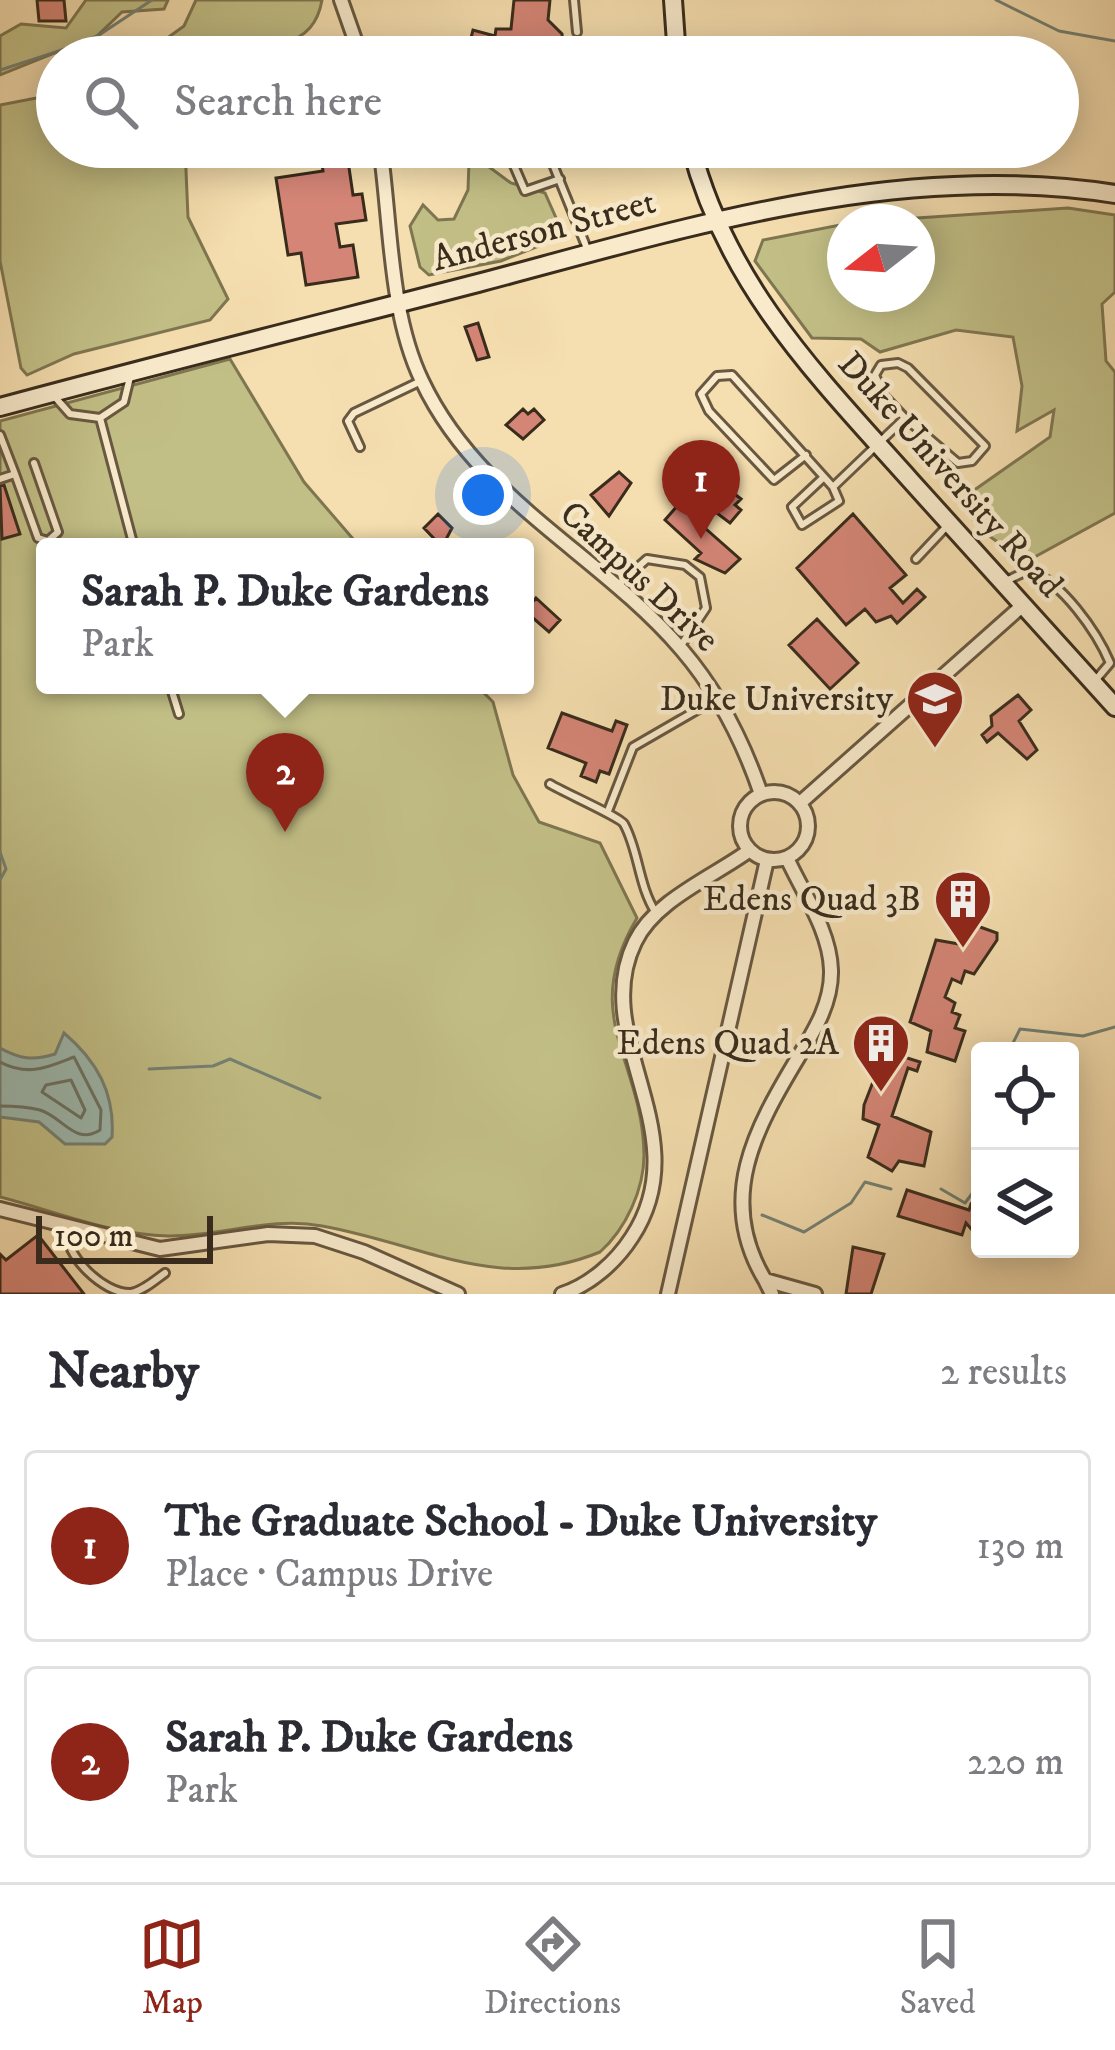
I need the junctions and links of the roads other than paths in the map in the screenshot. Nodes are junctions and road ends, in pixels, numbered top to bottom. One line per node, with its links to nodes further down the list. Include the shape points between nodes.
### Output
1 (341, 0): 5 (street)
2 (574, 0): 4 (lane)
3 (673, 0): 6 (street)
4 (577, 32)
5 (354, 36)
6 (676, 36)
7 (383, 168): 15 (street, Campus Drive)
8 (515, 168): 11 (lane, via 524,191)
9 (556, 168): 11 (lane)
10 (697, 168): 13 (street, Duke University Road)
11 (560, 179): 14 (lane)
12 (1115, 194): 13 (street, Anderson Street, via 904,187)
13 (713, 221): 14 (street, Anderson Street); 23 (street, Duke University Road, via 759,305)
14 (589, 254): 15 (street, Anderson Street)
15 (401, 302): 16 (street, Anderson Street); 17 (street, Campus Drive)
16 (129, 373): 18 (street, Anderson Street); 20 (lane, via 124,402)
17 (422, 381): 24 (lane, via 354,413 348,421); 37 (street, Campus Drive, via 473,459)
18 (53, 393): 19 (street, Anderson Street); 20 (lane, via 70,414)
19 (0, 406)
20 (100, 418): 34 (lane)
21 (905, 418): 21 (lane, via 958,463 986,446 908,368 881,365 877,384); 23 (lane)
22 (0, 435): 27 (lane)
23 (877, 443): 30 (lane); 31 (street, Duke University Road)
24 (360, 447)
25 (806, 455): 25 (lane, via 732,375 716,376 701,394 770,477); 28 (lane)
26 (34, 463): 33 (lane, via 58,532)
27 (15, 474): 29 (lane); 32 (lane)
28 (824, 477): 30 (lane); 30 (lane, via 792,507 802,525 839,500)
29 (0, 479)
30 (833, 487)
31 (950, 523): 35 (lane); 36 (street, Duke University Road)
32 (38, 538)
33 (51, 538)
34 (132, 538)
35 (916, 559)
36 (1004, 583): 38 (street, Duke University Road); 40 (lane, via 1030,570 1042,574 1097,636 1110,667)
37 (616, 589): 39 (street, Campus Drive); 39 (lane, via 646,559 694,572 707,592)
38 (1023, 604): 40 (street, Duke University Road); 47 (street)
39 (680, 647): 42 (street, Campus Drive)
40 (1093, 683): 43 (street, Duke University Road)
41 (173, 694): 44 (lane)
42 (718, 698): 46 (street, Campus Drive); 48 (lane, via 633,747)
43 (1115, 707)
44 (179, 715)
45 (550, 784): 48 (lane)
46 (761, 794): 47 (street, via 782,792); 49 (street, via 740,819)
47 (800, 803): 50 (street, via 808,834)
48 (608, 811): 52 (lane, via 623,822)
49 (750, 850): 51 (street); 52 (street)
50 (788, 858): 51 (street); 56 (street, via 831,973 822,1015 766,1116 743,1179 745,1243)
51 (766, 860): 59 (street)
52 (656, 914): 57 (street, via 631,952 623,990 656,1141 654,1187 629,1242)
53 (0, 1209): 54 (street)
54 (67, 1224): 55 (lane, via 79,1261 118,1291 136,1292); 58 (street, via 160,1249 268,1234 315,1237)
55 (165, 1273)
56 (765, 1280): 60 (street); 61 (street)
57 (568, 1293)
58 (458, 1294)
59 (668, 1294)
60 (772, 1294)
61 (815, 1294)

